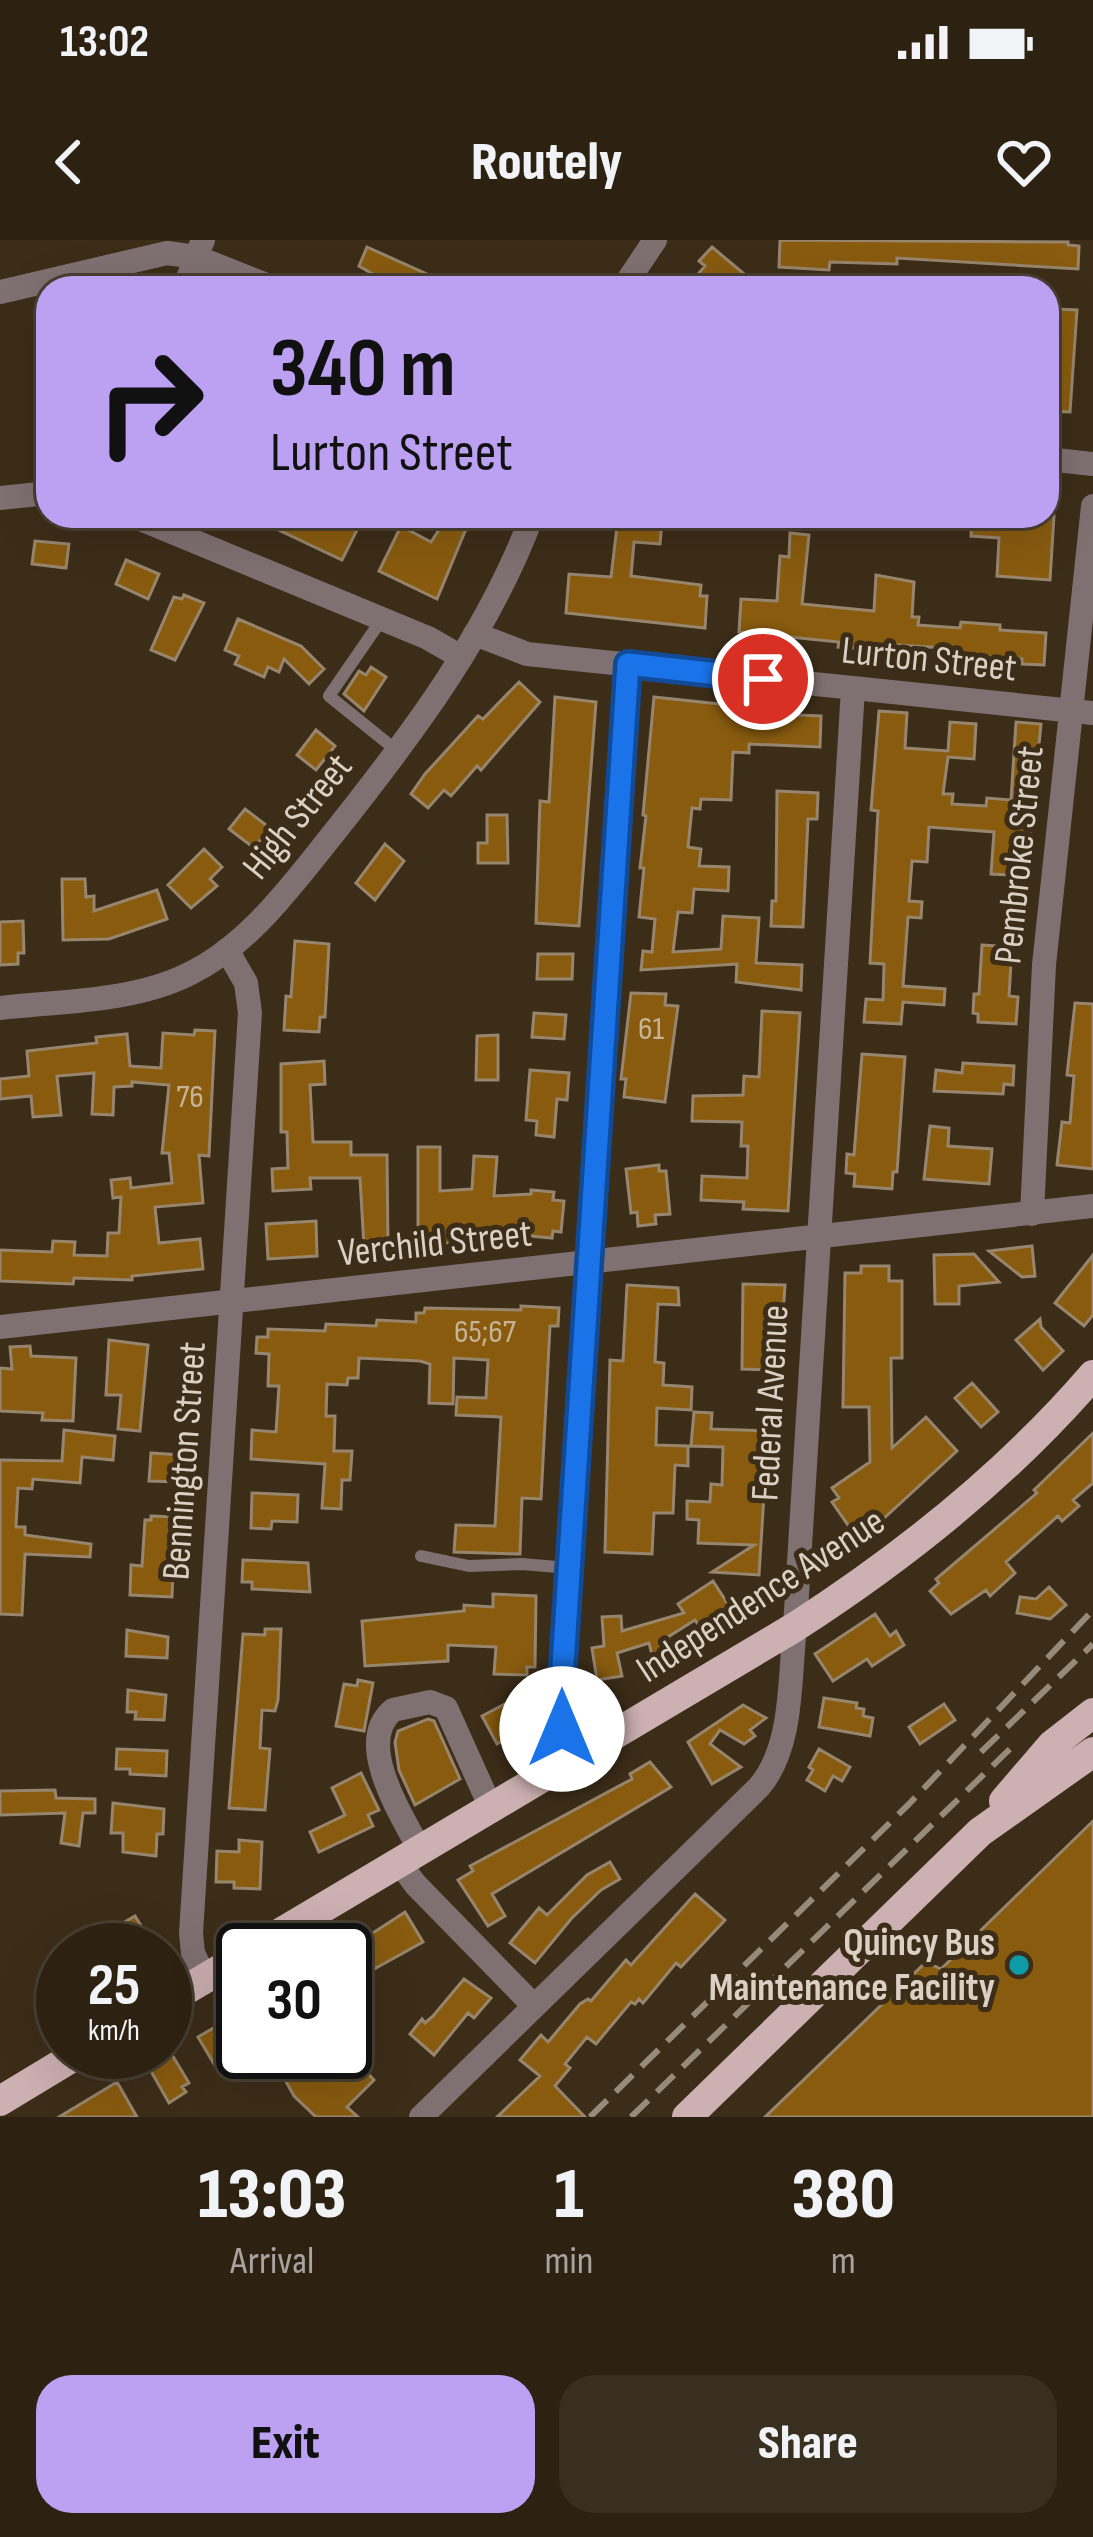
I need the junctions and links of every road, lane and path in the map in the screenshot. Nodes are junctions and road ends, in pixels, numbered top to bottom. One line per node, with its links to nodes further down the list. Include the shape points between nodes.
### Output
1 (655, 240): 6 (street)
2 (200, 248): 3 (street); 4 (street); 5 (street)
3 (64, 276)
4 (189, 276)
5 (252, 276)
6 (630, 276)
7 (36, 283): 8 (street)
8 (0, 292)
9 (1059, 460): 10 (street)
10 (1093, 464)
11 (36, 494): 12 (street)
12 (0, 498)
13 (1093, 506): 21 (street, Pembroke Street)
14 (162, 528): 16 (street)
15 (527, 528): 17 (street, High Street)
16 (382, 619): 18 (street); 22 (lane, via 329,696)
17 (475, 634): 18 (street, High Street); 19 (street, Lurton Street, via 518,652)
18 (461, 657): 22 (street, High Street)
19 (628, 664): 20 (street, Lurton Street); 28 (street)
20 (853, 688): 21 (street, Lurton Street); 27 (street, Federal Avenue)
21 (1083, 712): 26 (street, Pembroke Street, via 1043,979)
22 (397, 751): 23 (street, High Street, via 307,866)
23 (227, 950): 24 (street, High Street, via 150,989); 29 (street, Bennington Street, via 250,1003)
24 (0, 1008)
25 (1093, 1206): 26 (street, Verchild Street)
26 (1032, 1214): 27 (street, Verchild Street)
27 (816, 1238): 28 (street, Verchild Street); 34 (street, Federal Avenue)
28 (590, 1264): 29 (street, Verchild Street); 33 (street)
29 (231, 1302): 30 (street, Verchild Street); 43 (street, Bennington Street, via 191,1934)
30 (0, 1327)
31 (1093, 1375): 34 (main road, Independence Avenue, via 952,1514)
32 (421, 1556): 33 (lane, via 470,1566)
33 (569, 1568): 37 (street, via 560,1711)
34 (795, 1627): 37 (main road, Independence Avenue); 45 (street, Federal Avenue, via 773,1769)
35 (1093, 1713): 39 (main road, via 1052,1745)
36 (1093, 1752): 39 (main road)
37 (576, 1757): 38 (main road, Independence Avenue)
38 (491, 1808): 40 (main road, Independence Avenue); 40 (street, via 446,1708 430,1702 393,1710 376,1732 376,1752)
39 (980, 1832): 49 (main road)
40 (410, 1856): 41 (main road, Independence Avenue); 45 (street, via 415,1885)
41 (297, 1923)
42 (216, 1972): 43 (main road)
43 (205, 1978): 44 (main road)
44 (192, 1986)
45 (535, 2006): 48 (street, Federal Avenue)
46 (36, 2079): 47 (main road)
47 (0, 2101)
48 (421, 2117)
49 (687, 2117)

